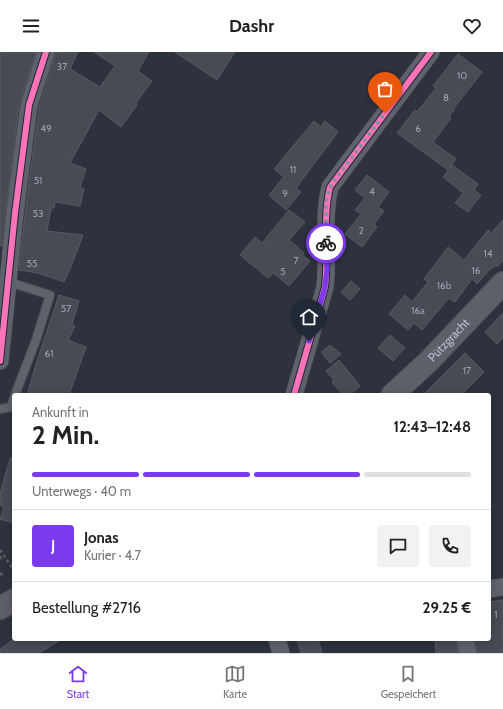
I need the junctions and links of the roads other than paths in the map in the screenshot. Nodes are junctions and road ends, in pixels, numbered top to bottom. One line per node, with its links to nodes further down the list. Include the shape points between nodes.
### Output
1 (46, 52): 3 (street, via 29,105)
2 (431, 52): 8 (street, via 330,187 326,203 325,287)
3 (8, 211): 4 (street)
4 (9, 282): 6 (street); 7 (lane, via 50,295)
5 (503, 283): 9 (main road, Pützgracht, via 428,362)
6 (0, 361)
7 (16, 393)
8 (295, 393)
9 (394, 393)
10 (12, 404): 11 (lane, via 11,407)
11 (0, 409)
12 (503, 587): 13 (street)
13 (491, 589)
14 (12, 601): 15 (main road)
15 (0, 608)
16 (278, 641): 18 (street)
17 (465, 641): 19 (street)
18 (281, 653)
19 (468, 653)

